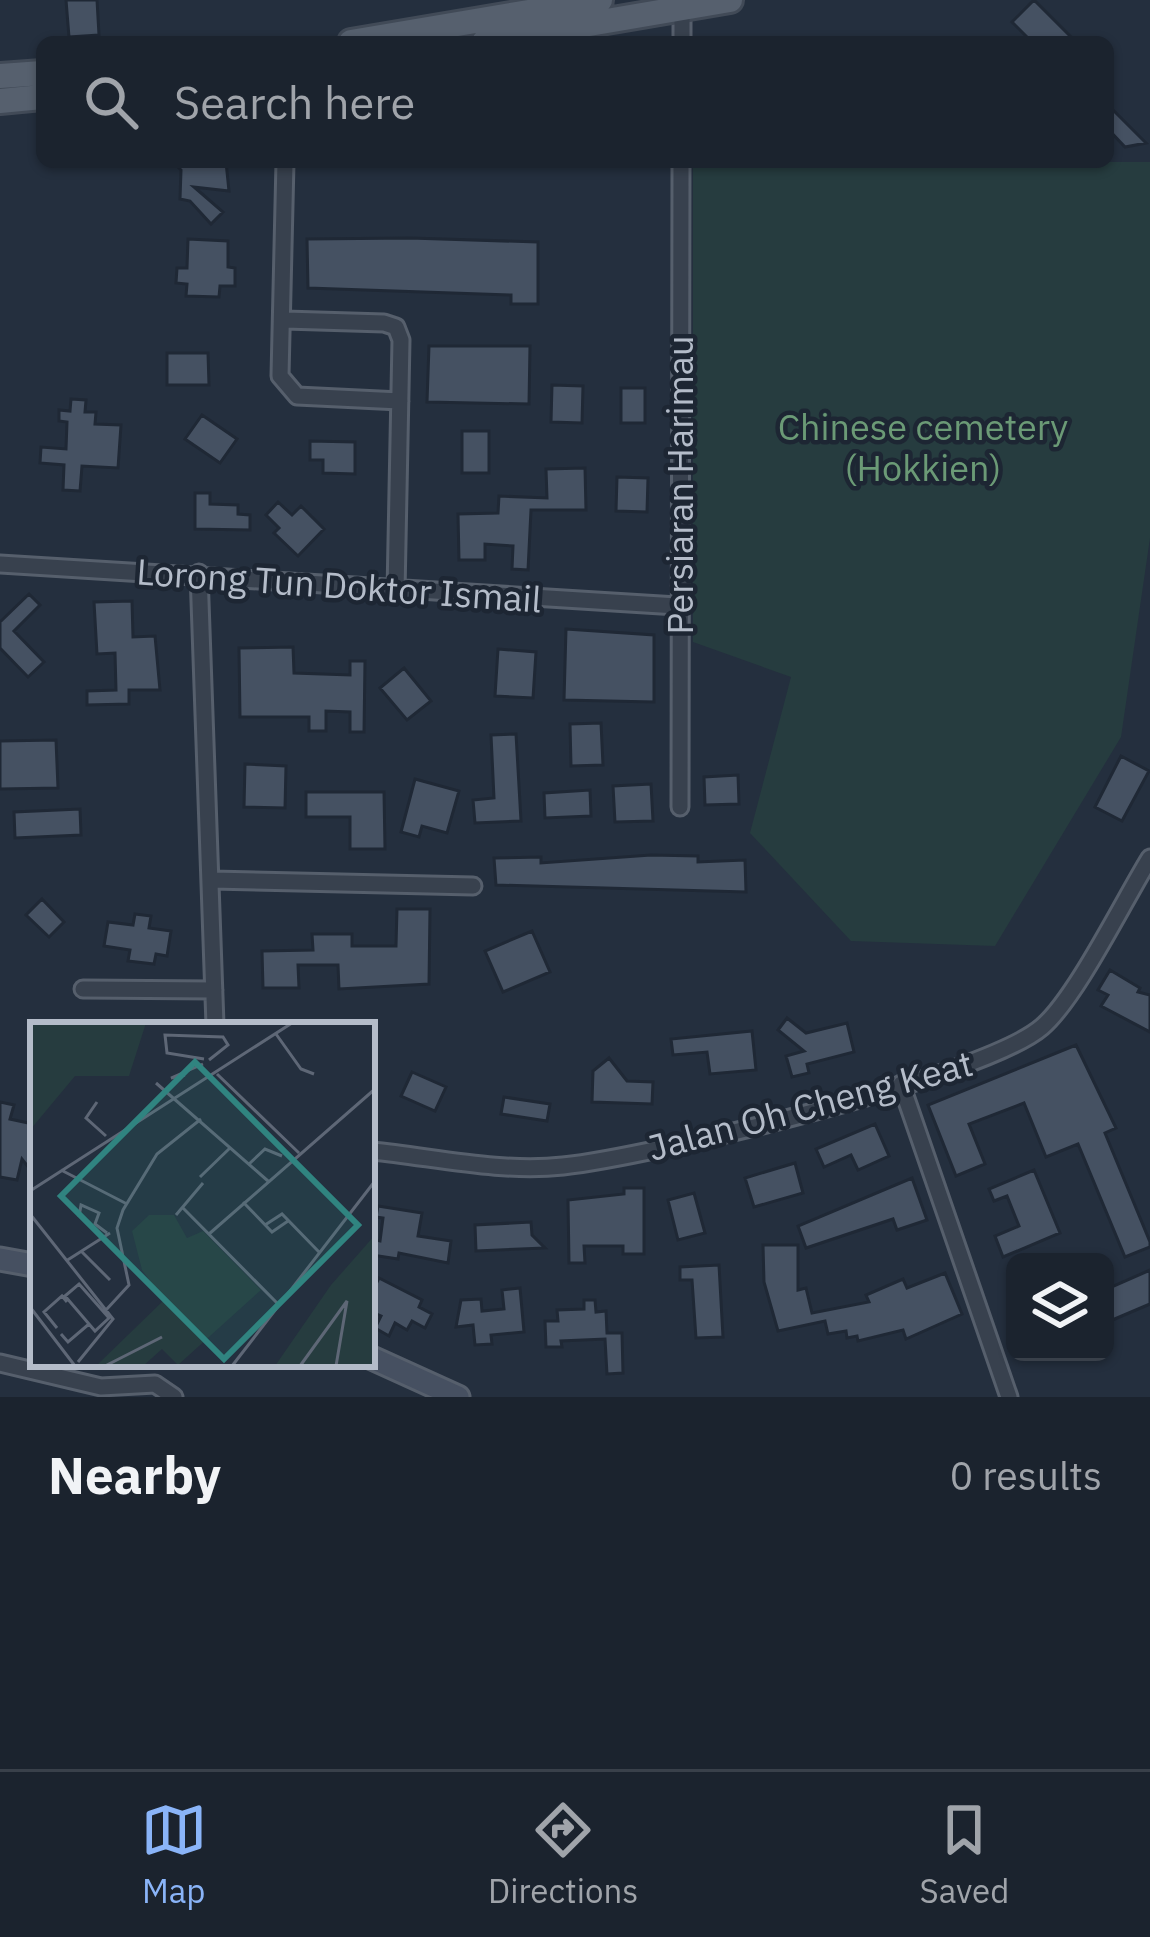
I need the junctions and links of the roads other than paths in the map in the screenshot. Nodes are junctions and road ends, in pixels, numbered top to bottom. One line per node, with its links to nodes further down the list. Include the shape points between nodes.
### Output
1 (600, 0): 4 (main road)
2 (730, 0): 3 (main road)
3 (682, 7): 5 (main road); 6 (street)
4 (387, 36)
5 (518, 36)
6 (682, 36)
7 (36, 73): 8 (main road)
8 (0, 76)
9 (36, 98): 10 (main road)
10 (0, 101)
11 (286, 168): 13 (street)
12 (681, 168): 18 (street, Persiaran Harimau)
13 (285, 320): 14 (street, via 396,327); 14 (street, via 286,389)
14 (400, 400): 17 (street)
15 (0, 564): 16 (street, Lorong Tun Doktor Ismail)
16 (199, 573): 17 (street, Lorong Tun Doktor Ismail); 21 (street)
17 (396, 592): 18 (street, Lorong Tun Doktor Ismail)
18 (677, 606): 19 (street, Persiaran Harimau)
19 (680, 807)
20 (1150, 858): 26 (street, Jalan Oh Cheng Keat, via 1046,1024 1000,1053)
21 (212, 880): 22 (street); 24 (street)
22 (473, 886)
23 (83, 989): 24 (street)
24 (214, 990): 25 (street)
25 (215, 1022)
26 (901, 1084): 27 (street, Jalan Oh Cheng Keat, via 559,1167); 35 (street)
27 (375, 1151)
28 (0, 1259): 29 (street)
29 (30, 1264)
30 (375, 1359): 34 (street)
31 (0, 1363): 32 (street)
32 (106, 1392): 33 (street, via 155,1384)
33 (174, 1397)
34 (458, 1397)
35 (1009, 1397)

